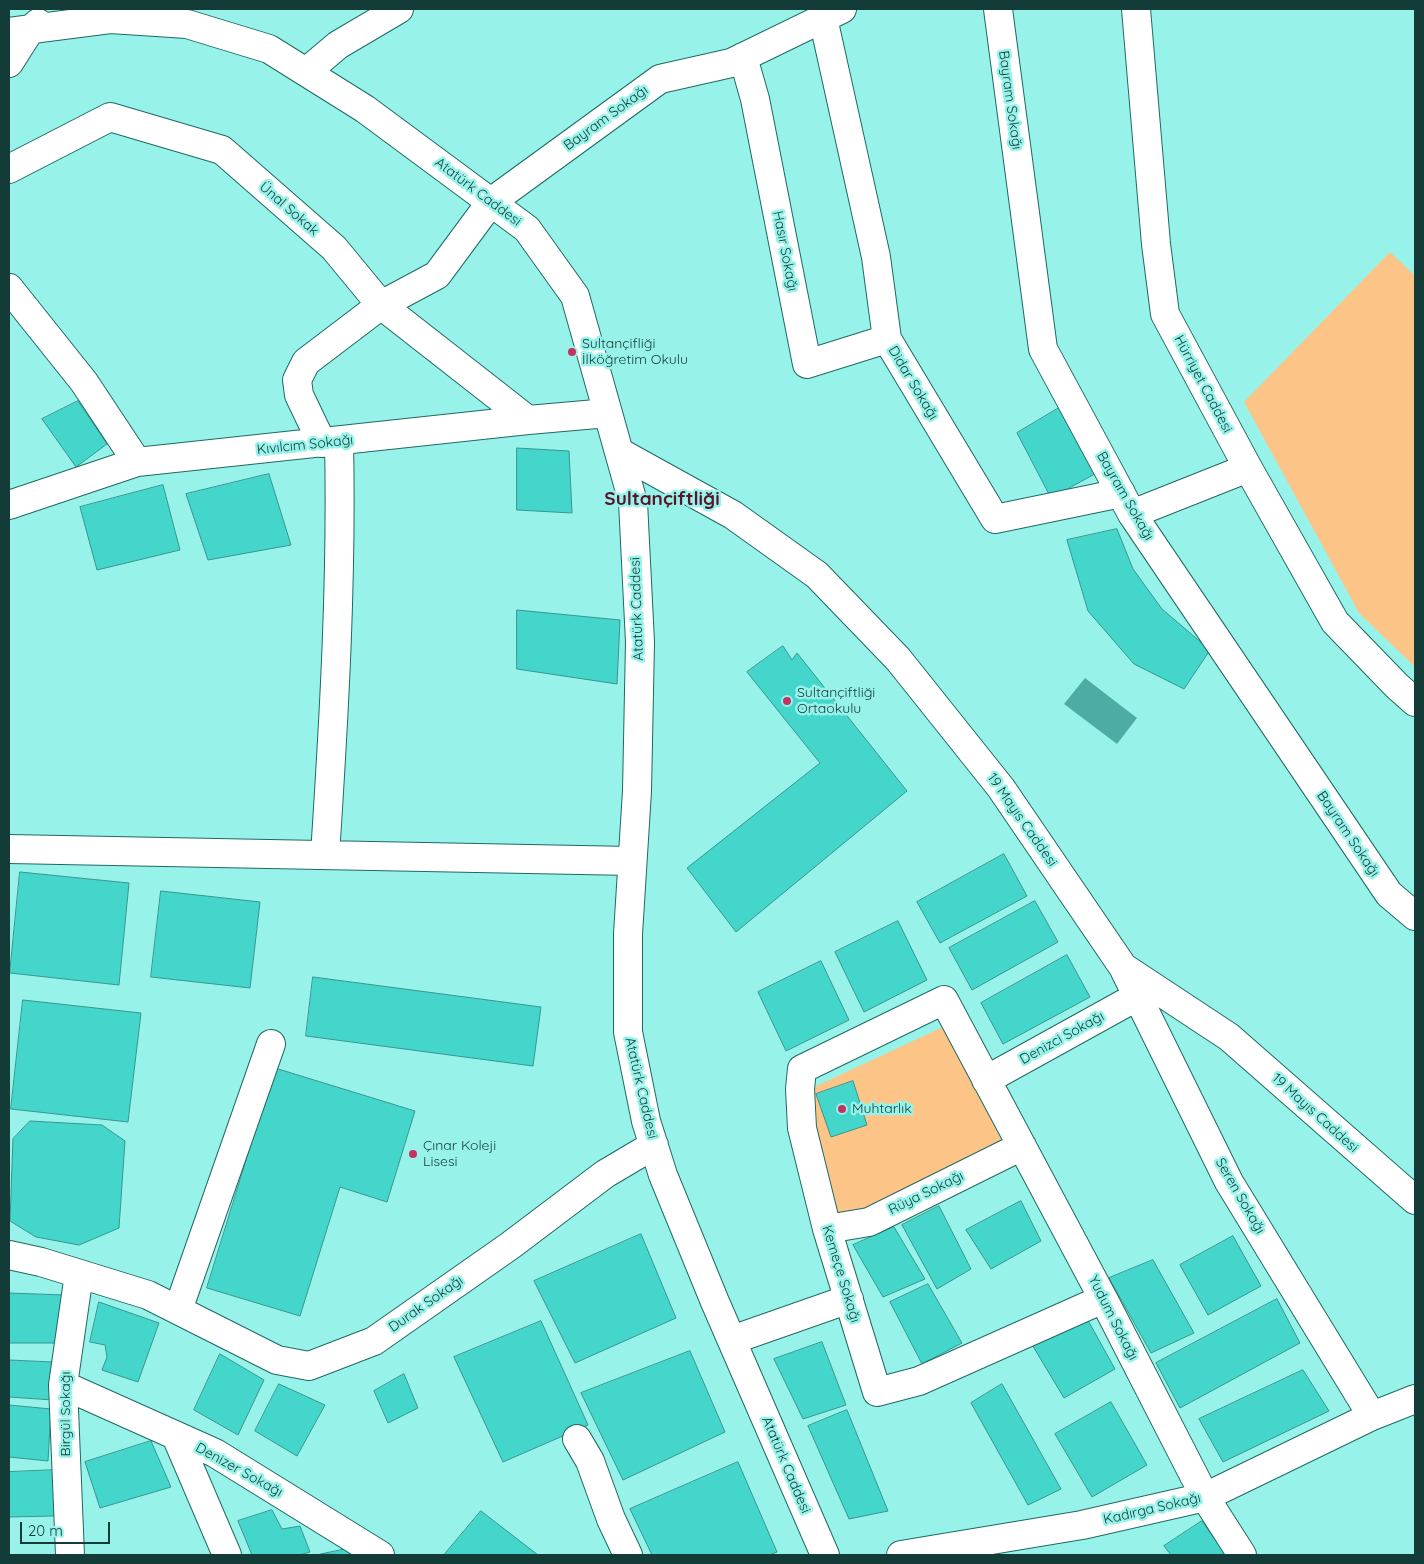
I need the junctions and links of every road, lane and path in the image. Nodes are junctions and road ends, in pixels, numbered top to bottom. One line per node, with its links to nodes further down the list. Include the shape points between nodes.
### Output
1 (50, 9): 6 (street)
2 (399, 9): 9 (street, via 338,45)
3 (998, 9): 21 (street, Bayram Sokağı, via 1043,349)
4 (1136, 9): 20 (street, Hürriyet Caddesi, via 1165,314)
5 (832, 13): 7 (street, Bayram Sokağı); 14 (street, Didar Sokağı, via 876,257)
6 (20, 31): 8 (street); 9 (street, Atatürk Caddesi, via 110,19 187,24 269,49)
7 (743, 57): 11 (street, Bayram Sokağı, via 731,63 660,78); 14 (street, Hasır Sokağı, via 755,99 808,364)
8 (9, 63)
9 (306, 72): 11 (street, Atatürk Caddesi, via 365,109)
10 (9, 169): 13 (street, Ünal Sokak, via 110,117 222,150 334,248)
11 (491, 202): 13 (street, Bayram Sokağı, via 437,275); 15 (street, Atatürk Caddesi, via 527,229 575,296)
12 (9, 288): 19 (street, via 84,382)
13 (381, 305): 16 (street, Ünal Sokak); 17 (street, Bayram Sokağı, via 306,362 297,380 300,395)
14 (887, 339): 21 (street, Didar Sokağı, via 995,519)
15 (608, 413): 16 (street, Kıvılcım Sokağı); 18 (street, Atatürk Caddesi)
16 (528, 420): 17 (street, Kıvılcım Sokağı)
17 (330, 442): 19 (street, Kıvılcım Sokağı); 25 (street, via 340,508)
18 (619, 452): 26 (street, Atatürk Caddesi, via 633,502 640,642); 28 (street, 19 Mayıs Caddesi, via 733,515 817,575 898,659 1001,788)
19 (137, 462): 22 (street, Kıvılcım Sokağı)
20 (1248, 468): 21 (street); 23 (street, Hürriyet Caddesi, via 1335,622)
21 (1127, 504): 27 (street, Bayram Sokağı, via 1389,894)
22 (9, 505)
23 (1415, 702)
24 (9, 849): 25 (street)
25 (326, 855): 26 (street)
26 (632, 861): 33 (street, Atatürk Caddesi, via 628,1032)
27 (1415, 916)
28 (1123, 967): 29 (street, Seren Sokağı); 35 (street, 19 Mayıs Caddesi, via 1229,1038)
29 (1138, 996): 32 (street, Denizci Sokağı); 45 (street, Seren Sokağı, via 1230,1182)
30 (944, 1000): 32 (street, Yudum Sokağı); 36 (street, Kemeçe Sokağı, via 802,1069 802,1128)
31 (271, 1044): 41 (street)
32 (986, 1080): 34 (street, Yudum Sokağı)
33 (654, 1145): 41 (street, Durak Sokağı, via 606,1174 374,1341 309,1366 277,1360); 42 (street, Atatürk Caddesi, via 670,1192)
34 (1022, 1146): 36 (street, Rüya Sokağı, via 869,1222); 40 (street, Yudum Sokağı)
35 (1415, 1200)
36 (827, 1229): 39 (street, Kemeçe Sokağı)
37 (9, 1255): 38 (street, Durak Sokağı)
38 (79, 1274): 41 (street, Durak Sokağı, via 148,1295); 43 (street, Birgül Sokağı)
39 (848, 1299): 40 (street, Kemeçe Sokağı, via 877,1392 919,1381); 42 (street)
40 (1103, 1299): 48 (street, Yudum Sokağı)
41 (178, 1310)
42 (732, 1340): 53 (street, Atatürk Caddesi)
43 (63, 1385): 46 (street, Denizer Sokağı); 49 (street, Birgül Sokağı)
44 (1412, 1405): 45 (street, Kadırga Sokağı)
45 (1372, 1416): 48 (street, Kadırga Sokağı)
46 (176, 1436): 50 (street); 51 (street, Denizer Sokağı, via 216,1454)
47 (577, 1439): 52 (street, via 590,1461)
48 (1205, 1497): 54 (street, Kadırga Sokağı, via 1082,1525); 55 (street, Yudum Sokağı)
49 (70, 1555)
50 (227, 1555)
51 (380, 1555)
52 (628, 1555)
53 (825, 1555)
54 (901, 1555)
55 (1242, 1555)

